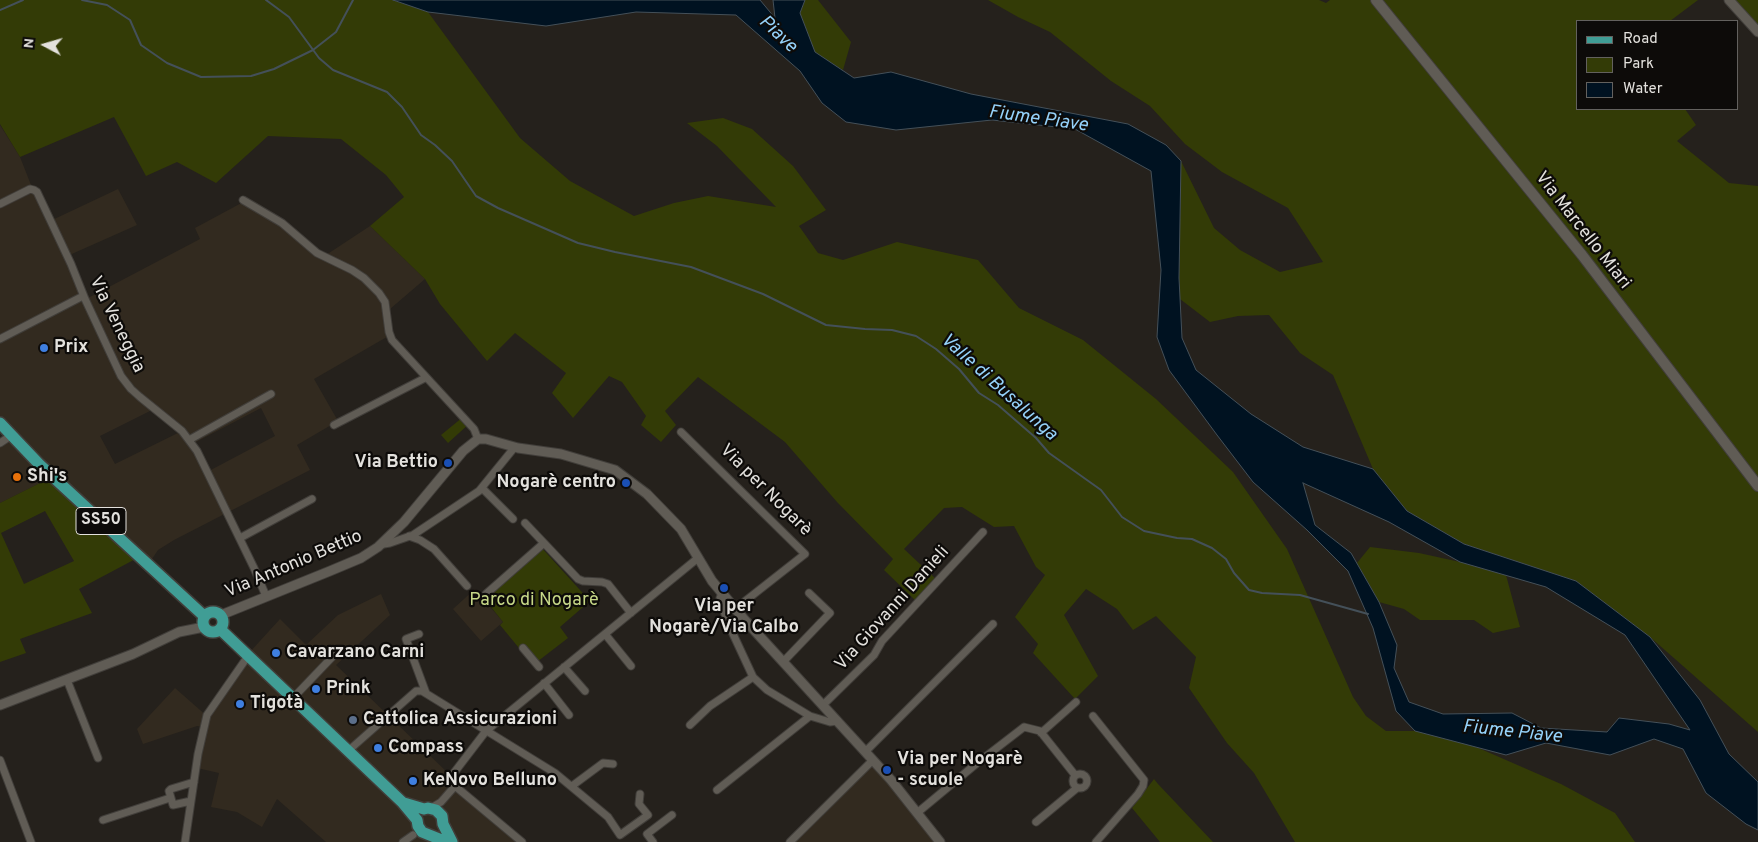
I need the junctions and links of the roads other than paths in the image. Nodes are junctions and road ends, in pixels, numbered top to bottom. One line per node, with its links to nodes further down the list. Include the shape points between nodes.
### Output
1 (1376, 0): 18 (main road, Via Marcello Miari, via 1582,255)
2 (1729, 0): 3 (street)
3 (1758, 32)
4 (243, 200): 8 (street, via 282,223 317,253 364,278 385,302 389,332 394,343)
5 (0, 204): 6 (street, Via Veneggia, via 30,189 37,192)
6 (84, 296): 7 (street); 15 (street, Via Veneggia, via 131,389 175,424)
7 (0, 339)
8 (425, 378): 11 (street); 14 (street)
9 (271, 394): 15 (street)
10 (0, 423): 13 (main road, SS50)
11 (334, 424)
12 (681, 432): 34 (street, Via per Nogarè, via 805,554)
13 (12, 435): 16 (street); 37 (main road, SS50)
14 (480, 439): 17 (street); 26 (street, Via Antonio Bettio, via 463,451 404,522)
15 (189, 440): 25 (street, Via Veneggia)
16 (0, 443)
17 (514, 448): 19 (street); 28 (street, via 561,454 618,472 647,494 681,529)
18 (1758, 486)
19 (482, 488): 21 (street); 24 (street)
20 (312, 499): 25 (street)
21 (513, 519)
22 (526, 523): 27 (street)
23 (983, 532): 57 (street, Via Giovanni Danieli, via 882,641 874,655)
24 (409, 536): 26 (street); 29 (street, via 434,548)
25 (240, 538): 33 (street, Via Veneggia)
26 (382, 543): 33 (street, Via Antonio Bettio, via 361,558)
27 (544, 543): 32 (street); 35 (street, via 578,579 608,584)
28 (698, 558): 30 (street); 35 (street)
29 (467, 586)
30 (722, 593): 34 (street); 49 (street, via 720,598 727,621)
31 (809, 593): 45 (street, via 830,613)
32 (486, 594)
33 (266, 596): 36 (street, Via Antonio Bettio)
34 (735, 609): 45 (street)
35 (631, 613): 41 (street)
36 (221, 615): 37 (main road, via 212,611); 39 (main road)
37 (204, 621): 39 (main road, via 211,632); 50 (street)
38 (993, 624): 66 (street)
39 (220, 629): 44 (main road)
40 (419, 634): 53 (street, via 406,639)
41 (605, 634): 46 (street); 48 (street)
42 (523, 648): 47 (street)
43 (337, 652): 54 (street)
44 (248, 656): 54 (main road); 72 (street, via 207,715)
45 (783, 662): 57 (street)
46 (631, 666)
47 (539, 667)
48 (564, 667): 51 (street); 52 (street)
49 (753, 677): 59 (street, via 767,690); 62 (street, via 710,706)
50 (67, 680): 56 (street); 67 (street)
51 (544, 683): 58 (street); 63 (street)
52 (585, 691)
53 (426, 693): 63 (street); 65 (street, via 416,691)
54 (293, 698): 65 (main road)
55 (1076, 702): 64 (street)
56 (0, 705)
57 (823, 705): 61 (street)
58 (570, 715)
59 (810, 716): 61 (street); 76 (street)
60 (1093, 716): 98 (street, via 1144,780 1138,794)
61 (838, 721): 66 (street)
62 (690, 725)
63 (486, 731): 73 (street, via 450,778); 74 (street)
64 (1042, 733): 71 (street); 82 (street, via 1024,727)
65 (348, 751): 80 (main road)
66 (865, 752): 69 (street)
67 (98, 758)
68 (0, 760): 89 (street)
69 (873, 760): 82 (street); 96 (street)
70 (613, 764): 74 (street, via 603,763)
71 (1075, 775): 75 (street, via 1073,782); 75 (street, via 1083,774 1088,780 1085,787)
72 (194, 782): 78 (street, via 170,789); 79 (street)
73 (455, 786): 81 (street); 94 (street)
74 (572, 786): 77 (street, via 608,817 620,835 648,816 638,804)
75 (1077, 788): 86 (street)
76 (717, 790)
77 (640, 794)
78 (170, 798): 79 (street, via 174,805); 84 (street)
79 (191, 801): 90 (street)
80 (402, 802): 81 (main road); 85 (main road)
81 (436, 811): 85 (main road, via 418,815); 87 (main road, via 439,831); 93 (main road)
82 (918, 813): 97 (street)
83 (672, 815): 95 (street, via 647,834)
84 (103, 820)
85 (417, 820): 87 (main road, via 422,832)
86 (1036, 822)
87 (430, 834): 92 (main road)
88 (413, 835): 91 (street)
89 (31, 842)
90 (185, 842)
91 (403, 842)
92 (447, 842)
93 (452, 842)
94 (522, 842)
95 (653, 842)
96 (790, 842)
97 (940, 842)
98 (1096, 842)

